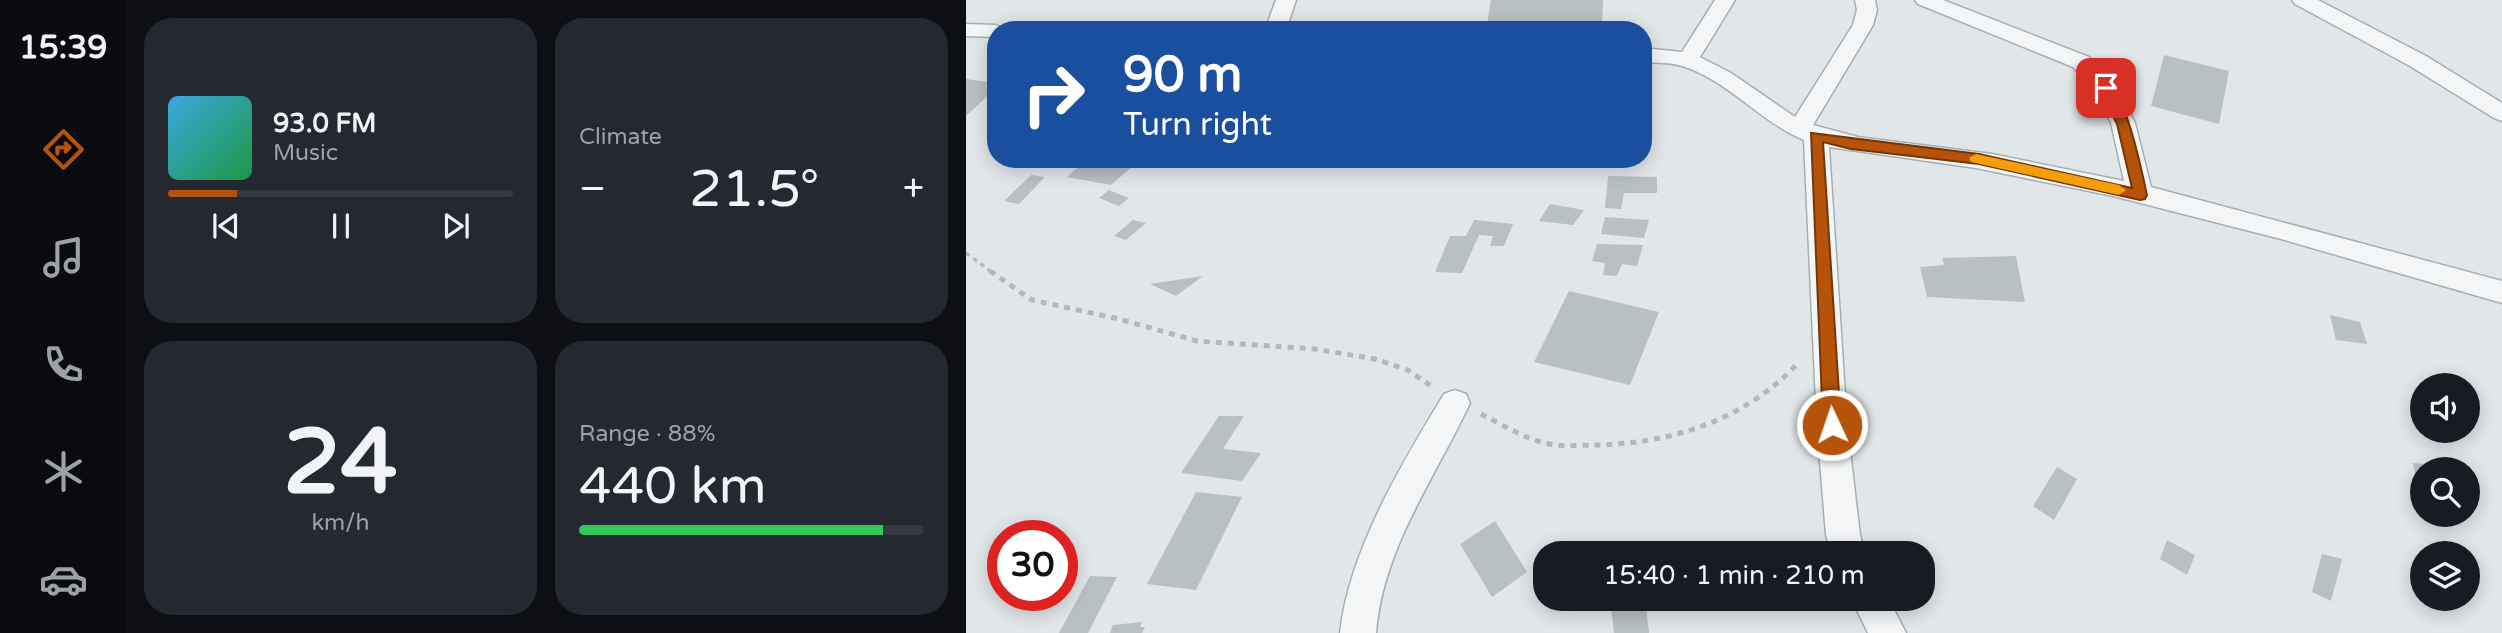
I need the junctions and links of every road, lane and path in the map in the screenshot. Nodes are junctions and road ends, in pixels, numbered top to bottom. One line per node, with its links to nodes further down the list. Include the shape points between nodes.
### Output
1 (1286, 0): 6 (street)
2 (1725, 0): 10 (street)
3 (1865, 0): 12 (street, via 1863,25)
4 (1925, 0): 13 (street, via 2081,62 2106,88 2123,124)
5 (2302, 0): 11 (street, via 2418,61)
6 (1278, 21)
7 (966, 30): 8 (street)
8 (987, 31)
9 (1652, 56): 10 (street)
10 (1688, 60): 12 (street)
11 (2502, 113)
12 (1807, 132): 13 (street, via 1851,144 1979,159); 16 (street)
13 (2140, 195): 15 (street)
14 (966, 253): 17 (path, via 1032,300 1197,341 1315,349 1375,359 1408,370)
15 (2502, 292)
16 (1826, 325): 17 (path, via 1787,378 1740,411 1686,432 1619,445 1550,444); 18 (street)
17 (1455, 403): 20 (street, via 1395,510 1360,606)
18 (1845, 541)
19 (1875, 611): 21 (street)
20 (1357, 633)
21 (1888, 633)

